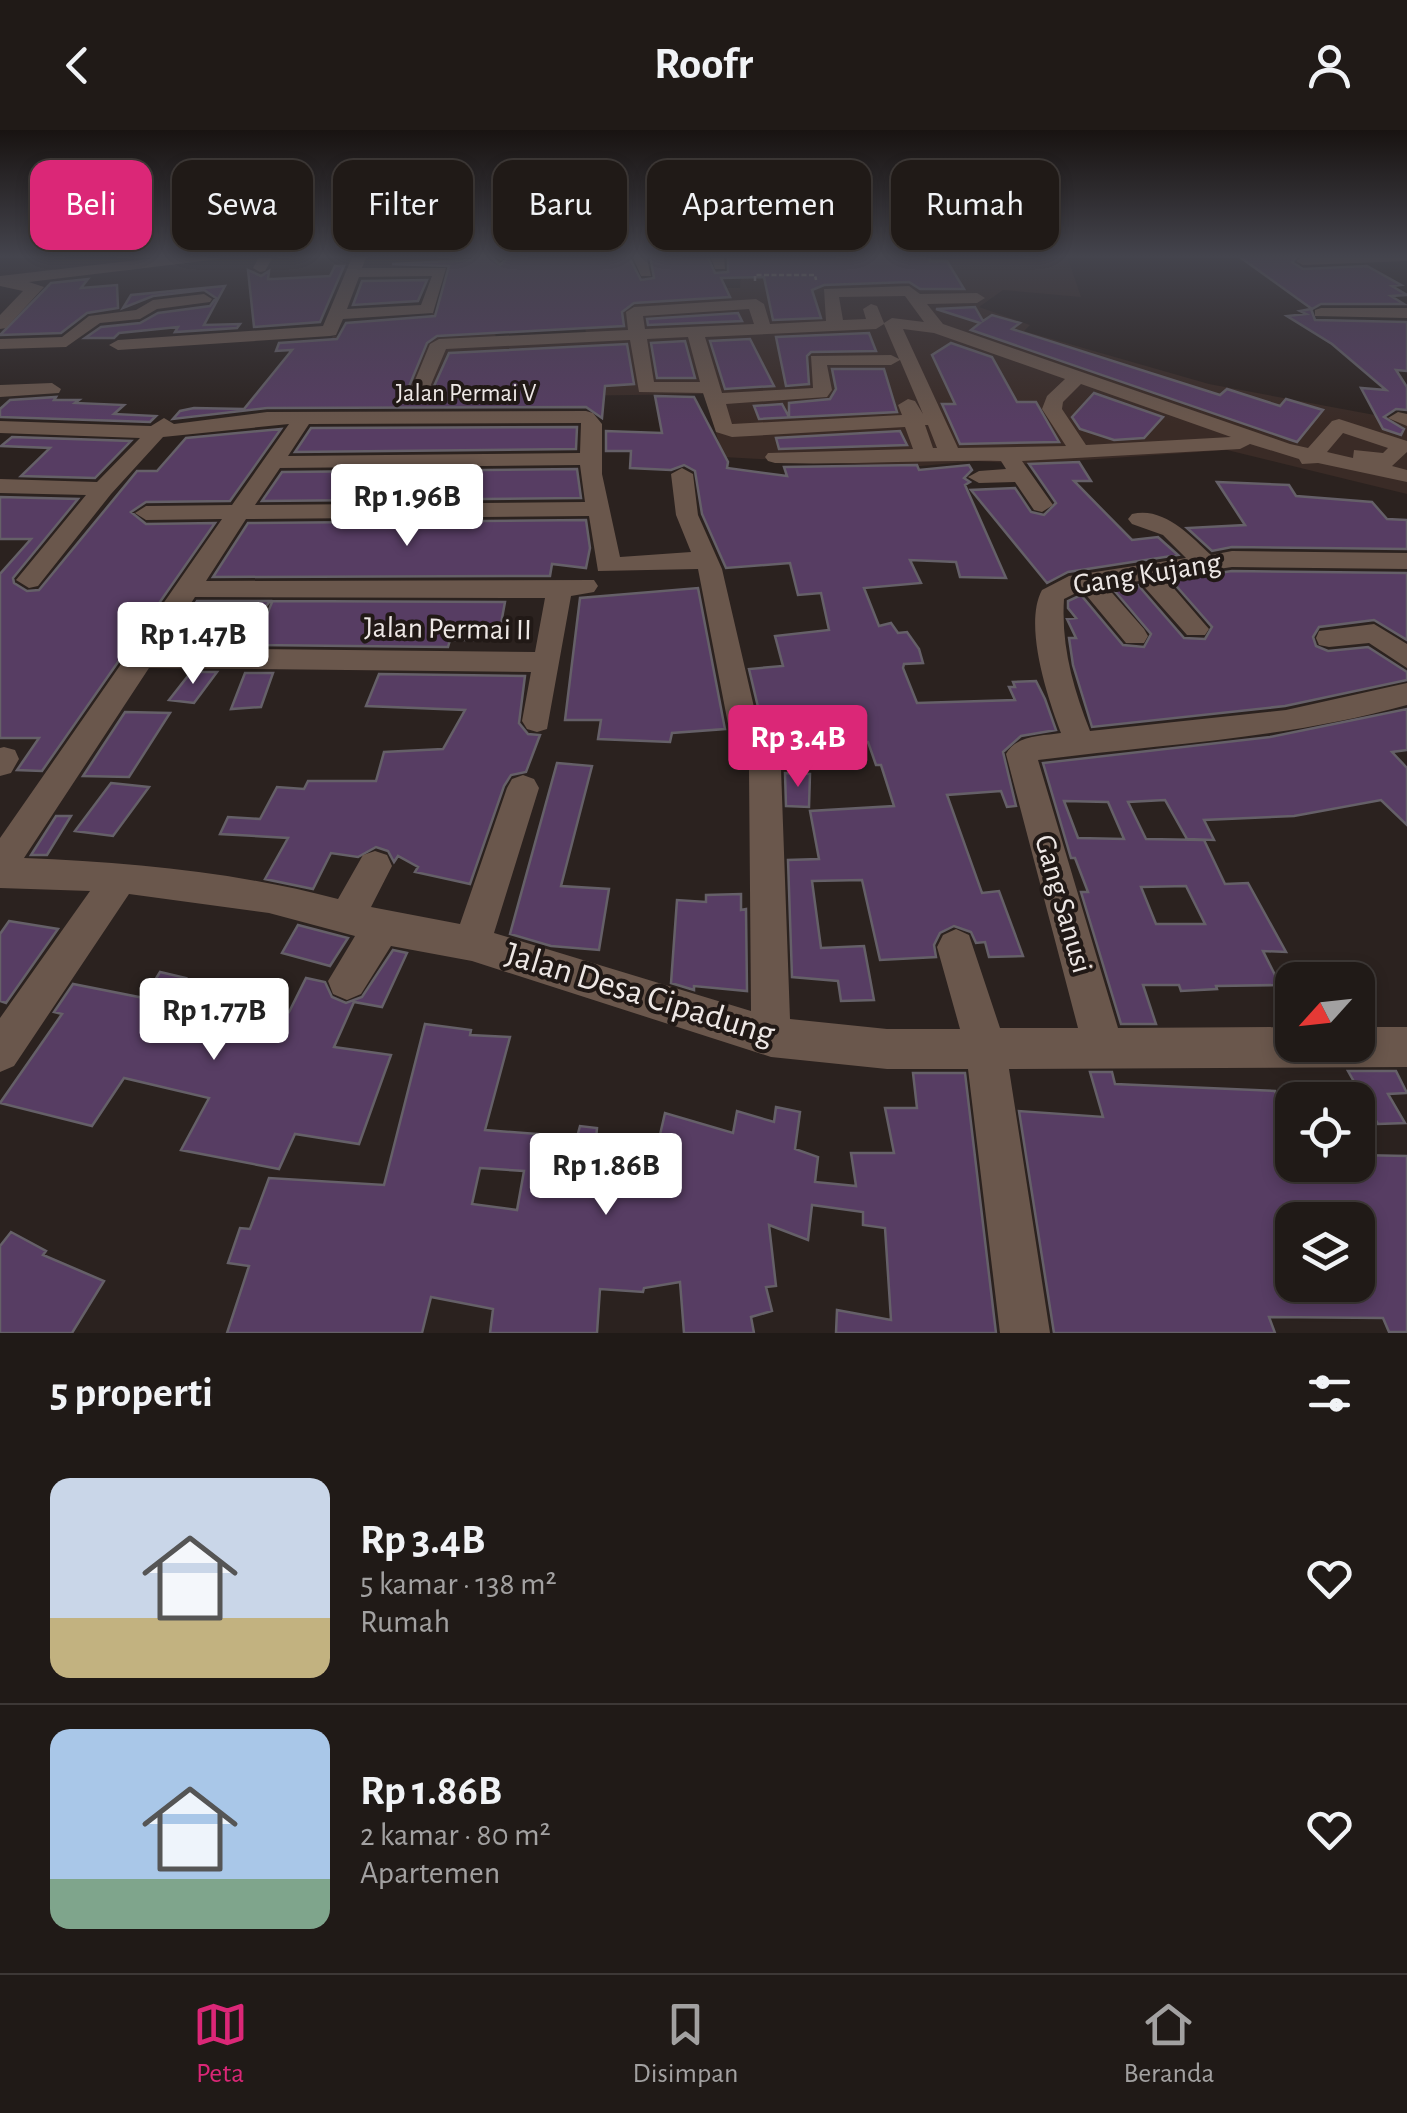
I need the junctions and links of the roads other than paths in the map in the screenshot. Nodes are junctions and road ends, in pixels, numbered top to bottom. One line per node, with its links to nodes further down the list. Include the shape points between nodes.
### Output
1 (141, 311): 20 (street, via 95,320 66,342)
2 (339, 311): 11 (street)
3 (402, 311): 11 (street)
4 (636, 311): 19 (street)
5 (758, 311): 15 (street)
6 (828, 311): 14 (street)
7 (841, 311): 13 (street)
8 (901, 311): 13 (street)
9 (925, 311): 16 (street)
10 (1320, 313): 12 (street)
11 (338, 314): 21 (street, via 324,332)
12 (1407, 314)
13 (880, 319): 16 (street); 24 (street); 32 (street)
14 (804, 326): 15 (street); 23 (street)
15 (763, 328): 18 (street)
16 (937, 328): 25 (street)
17 (487, 331): 22 (street, via 434,334 430,341)
18 (695, 332): 19 (street); 29 (street)
19 (635, 336): 22 (street); 29 (street, via 646,388)
20 (0, 344)
21 (118, 344)
22 (439, 344): 27 (street)
23 (817, 360): 24 (street); 29 (street, via 822,392)
24 (891, 360): 32 (street)
25 (1077, 378): 35 (street); 36 (street, via 1052,409)
26 (52, 389): 28 (street)
27 (420, 390)
28 (0, 391)
29 (713, 393): 32 (street, via 722,428 732,431)
30 (174, 412): 34 (street)
31 (302, 419): 34 (street); 41 (street, Jalan Permai V, via 586,417 592,424); 43 (street)
32 (924, 420): 38 (street); 39 (street)
33 (0, 427): 34 (street)
34 (156, 432): 50 (street)
35 (1234, 437): 36 (street); 37 (street)
36 (1080, 452): 40 (street)
37 (1314, 452): 46 (street); 48 (street)
38 (925, 454): 39 (street); 42 (street)
39 (950, 455): 40 (street)
40 (1006, 456): 45 (street)
41 (588, 458): 43 (street); 52 (street)
42 (775, 458)
43 (273, 462): 53 (street)
44 (682, 474): 56 (street, via 687,515)
45 (1019, 475): 47 (street); 51 (street)
46 (1407, 476)
47 (979, 477)
48 (1407, 484)
49 (0, 486): 50 (street)
50 (103, 489): 60 (street)
51 (1042, 505)
52 (598, 509): 53 (street); 56 (street, via 608,530 607,566)
53 (240, 510): 54 (street); 62 (street)
54 (146, 514)
55 (1140, 520): 58 (street, via 1171,530)
56 (706, 559): 80 (street, via 745,734 766,769)
57 (1407, 560): 58 (street, Gang Kujang)
58 (1204, 562): 59 (street, Gang Kujang)
59 (1146, 573): 61 (street, Gang Kujang); 63 (street)
60 (29, 580)
61 (1088, 581): 64 (street); 71 (street, Gang Kujang, via 1056,590 1050,606 1058,678)
62 (186, 589): 66 (street); 68 (street, Jalan Permai II, via 572,588)
63 (1196, 629)
64 (1134, 636)
65 (1329, 638): 67 (street, via 1371,632)
66 (144, 658): 68 (street, Jalan Permai II); 74 (street)
67 (1407, 658)
68 (547, 662): 70 (street)
69 (1407, 694): 71 (street, via 1300,719)
70 (538, 721)
71 (1080, 743): 82 (street, Gang Sanusi, via 1024,750 1022,758)
72 (523, 788): 77 (street)
73 (375, 866): 76 (street)
74 (0, 870): 75 (street, Jalan Desa Cipadung)
75 (120, 877): 76 (street, Jalan Desa Cipadung, via 269,898); 84 (street)
76 (365, 922): 77 (street, Jalan Desa Cipadung); 79 (street)
77 (472, 944): 80 (street, Jalan Desa Cipadung)
78 (956, 948): 83 (street)
79 (347, 982)
80 (771, 1027): 83 (street, Jalan Desa Cipadung, via 887,1049)
81 (1407, 1047): 82 (street, Jalan Desa Cipadung)
82 (1104, 1049): 83 (street, Jalan Desa Cipadung)
83 (986, 1050): 85 (street)
84 (0, 1052)
85 (1025, 1333)

